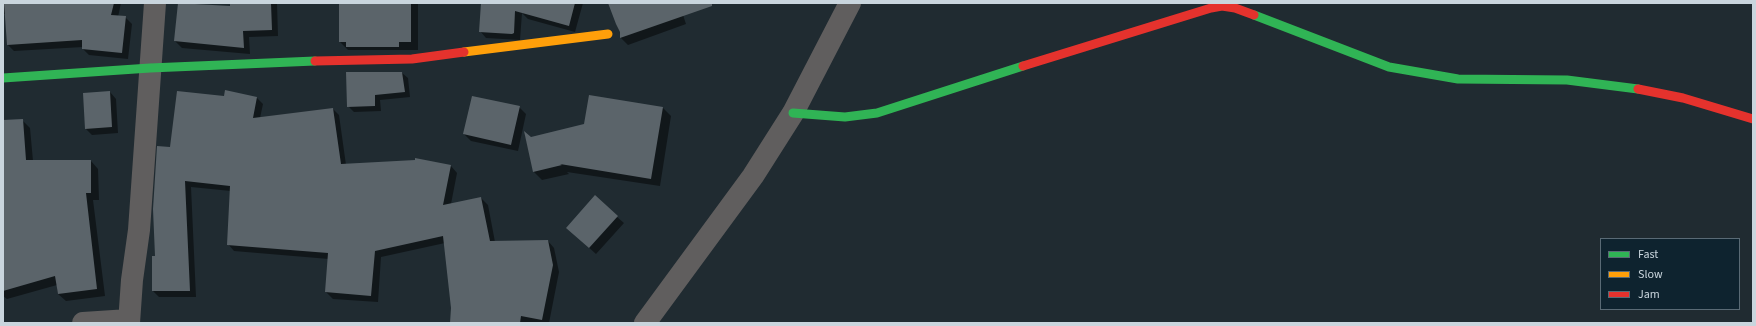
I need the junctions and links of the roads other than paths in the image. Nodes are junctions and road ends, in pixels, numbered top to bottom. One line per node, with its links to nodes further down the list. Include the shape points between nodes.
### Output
1 (155, 3): 4 (street)
2 (850, 3): 6 (street)
3 (608, 34): 4 (street, via 412,59)
4 (150, 68): 5 (street); 8 (street, via 139,230)
5 (3, 78)
6 (794, 113): 7 (street, via 844,117 877,113 1130,32 1222,6 1235,8 1389,67 1458,79 1567,80 1624,86 1683,98); 10 (street, via 753,176)
7 (1753, 119)
8 (129, 322): 9 (street)
9 (83, 323)
10 (644, 323)

